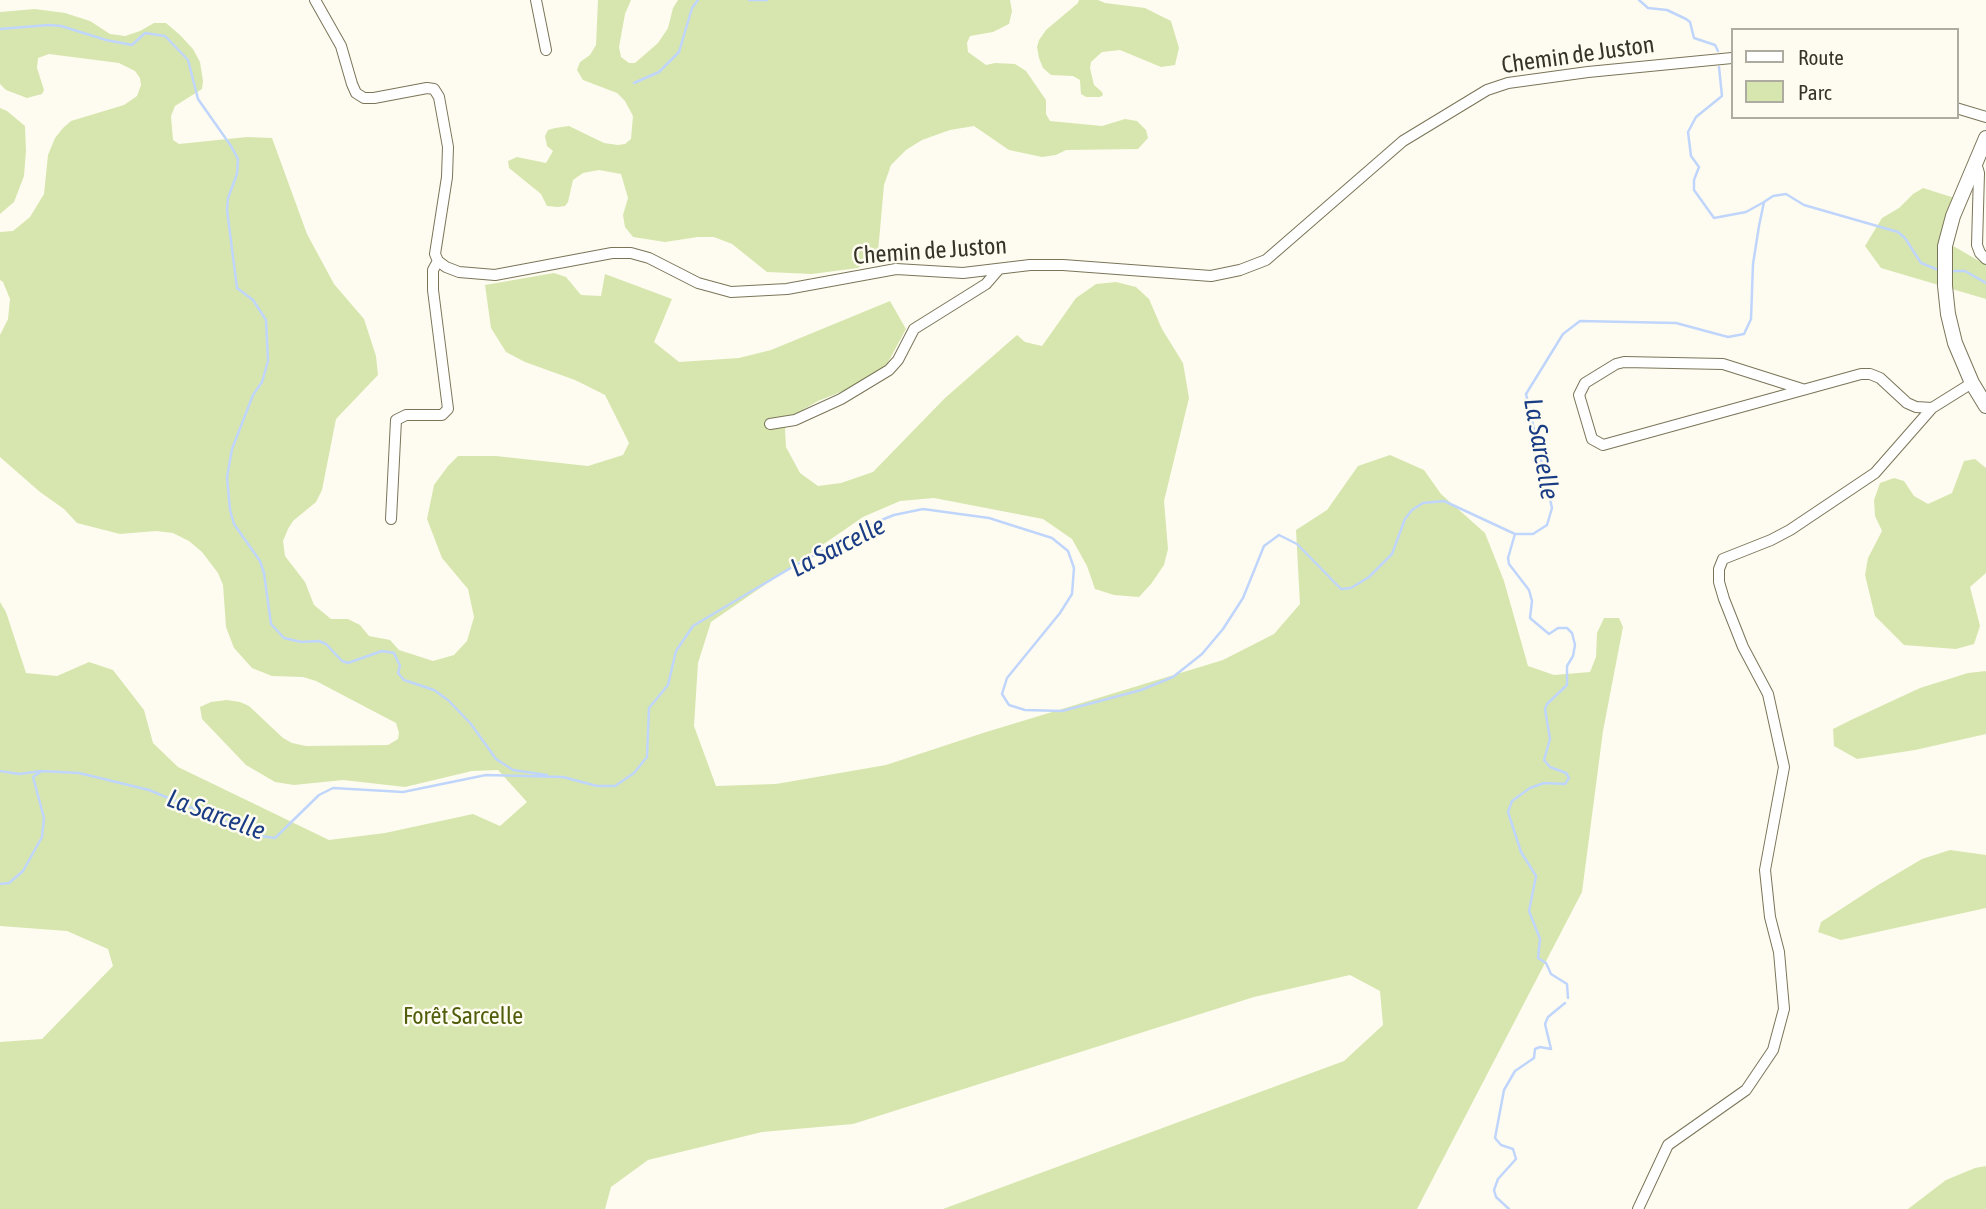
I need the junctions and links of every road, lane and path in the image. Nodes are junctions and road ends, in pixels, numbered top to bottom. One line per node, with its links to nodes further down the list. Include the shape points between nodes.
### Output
1 (315, 0): 10 (street, via 341,46 356,93 374,98 427,88 439,97 448,147 435,254)
2 (536, 0): 3 (street)
3 (546, 50)
4 (1730, 58): 11 (street, Chemin de Juston, via 1588,72 1487,90 1403,141 1266,260 1240,270 1211,276 1063,265)
5 (1958, 109): 6 (street)
6 (1986, 117)
7 (1986, 138): 8 (main road)
8 (1975, 160): 9 (street, via 1979,173 1977,245); 12 (main road, via 1952,215 1945,246 1945,286 1955,343)
9 (1986, 259)
10 (438, 261): 11 (street, Chemin de Juston, via 459,272 495,275 631,253 698,283 731,292 787,289 896,269 964,273); 17 (street, via 432,290 448,409 442,415 406,415 396,420)
11 (999, 269): 16 (street, via 986,284 914,329 889,370 841,399 795,420)
12 (1972, 383): 14 (main road); 15 (street)
13 (1802, 389): 13 (street, via 1723,364 1624,362 1585,383 1579,395 1592,439 1602,445); 15 (street, via 1870,374 1907,403)
14 (1986, 406)
15 (1932, 408): 18 (street, via 1875,473 1790,530 1723,559 1719,569 1724,599 1768,694 1784,767 1765,870 1784,1009 1773,1050 1746,1090 1668,1145)
16 (770, 425)
17 (391, 519)
18 (1638, 1209)

